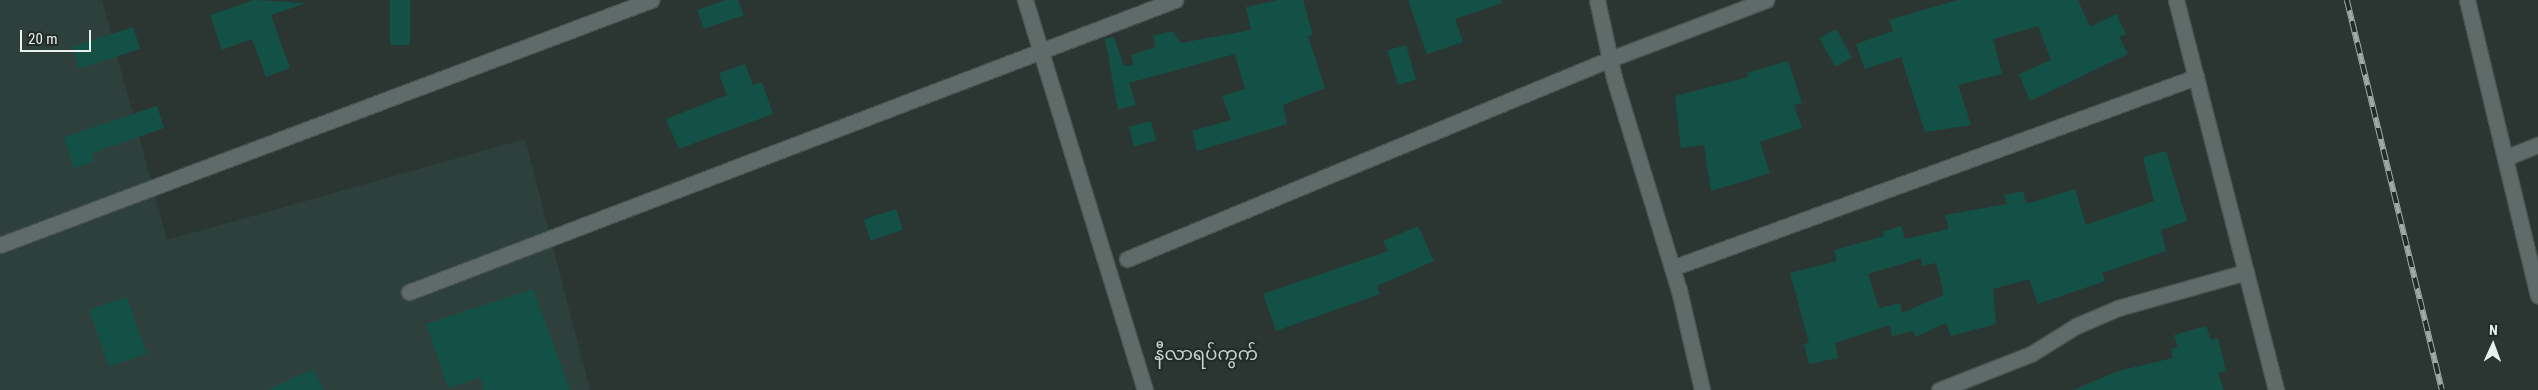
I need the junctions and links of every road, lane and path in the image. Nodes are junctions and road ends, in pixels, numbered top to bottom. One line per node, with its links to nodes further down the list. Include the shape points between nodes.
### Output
1 (651, 0): 13 (street)
2 (1025, 0): 8 (street)
3 (1175, 0): 8 (street)
4 (1596, 0): 9 (street)
5 (1766, 0): 9 (street)
6 (2176, 0): 10 (street)
7 (2467, 0): 12 (street)
8 (1041, 51): 17 (street); 19 (street)
9 (1610, 59): 14 (street); 15 (street)
10 (2196, 77): 15 (street); 16 (street)
11 (2538, 145): 12 (street)
12 (2505, 158): 18 (street)
13 (0, 245)
14 (1127, 259)
15 (1672, 268): 20 (street)
16 (2246, 272): 21 (street, via 2118,308 2076,326 2031,354); 22 (street)
17 (409, 292)
18 (2538, 296)
19 (1146, 390)
20 (1702, 390)
21 (1939, 390)
22 (2276, 390)

